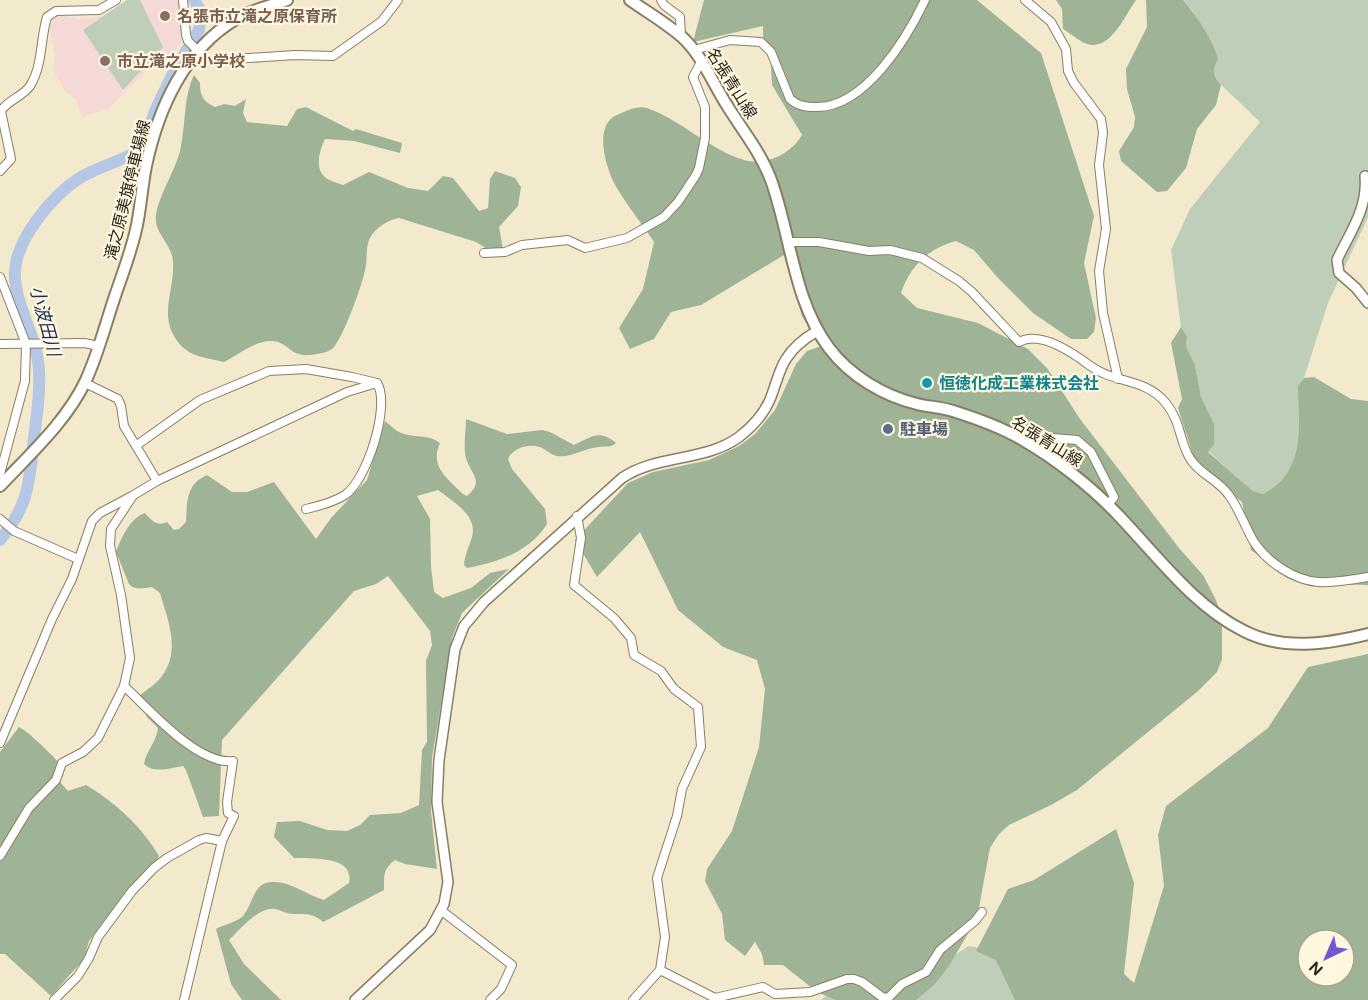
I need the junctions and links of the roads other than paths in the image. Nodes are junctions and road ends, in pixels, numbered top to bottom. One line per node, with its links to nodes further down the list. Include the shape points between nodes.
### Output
1 (116, 0): 14 (street, via 99,10 56,11 47,17 37,74 28,89 2,111 11,159)
2 (183, 0): 10 (street, via 188,41)
3 (287, 0): 10 (main road, 滝之原美旗停車場線, via 237,18)
4 (398, 0): 12 (street, via 382,21 333,56)
5 (630, 0): 9 (main road, 名張青山線)
6 (661, 0): 9 (street, via 680,17)
7 (925, 0): 11 (street, via 887,62 861,88 824,107 796,104 790,99 771,52 761,42 730,40)
8 (1025, 0): 24 (street, via 1051,22 1066,49 1071,77 1101,119 1099,165 1106,229 1099,271 1103,313)
9 (681, 36): 11 (main road, 名張青山線)
10 (196, 49): 12 (main road, 滝之原美旗停車場線)
11 (694, 50): 13 (main road, 名張青山線)
12 (187, 62): 23 (main road, 滝之原美旗停車場線, via 154,135 137,226)
13 (701, 62): 16 (main road, 名張青山線, via 760,156 771,180); 17 (street, via 693,77 706,116 699,168 664,217 627,238 585,248 568,240)
14 (0, 171)
15 (1365, 176): 19 (street, via 1365,199 1359,220 1337,260 1339,273)
16 (788, 242): 20 (main road, 名張青山線, via 803,298); 24 (street, via 891,250 922,258 972,292 1019,342 1039,339 1077,356 1104,376)
17 (484, 253)
18 (0, 277): 22 (street)
19 (1368, 303)
20 (817, 331): 27 (main road, 名張青山線, via 850,370 881,391 916,404 951,410); 35 (street, via 787,358 768,404 739,437 712,451 636,469)
21 (0, 344): 22 (street)
22 (28, 344): 23 (street); 29 (street, via 25,381)
23 (99, 346): 25 (main road, 滝之原美旗停車場線)
24 (1118, 379): 38 (street, via 1141,384 1165,402 1179,425 1191,460 1230,495 1256,544 1274,563 1310,581)
25 (85, 383): 28 (street, via 118,399 124,426); 31 (main road, 滝之原美旗停車場線, via 39,446)
26 (377, 383): 28 (street, via 306,369 269,371 200,399); 30 (street, via 347,392); 34 (street, via 382,390 378,429 372,453 354,486 346,494)
27 (1021, 439): 33 (main road, 名張青山線, via 1087,485); 33 (street, via 1030,436 1077,440 1101,467 1114,497)
28 (137, 445): 30 (street)
29 (0, 474)
30 (158, 480): 32 (street)
31 (0, 486)
32 (132, 496): 37 (street, via 92,521); 40 (street, via 111,529 110,546 130,658)
33 (1108, 505): 39 (main road, 名張青山線, via 1185,586 1219,616 1246,632 1290,644 1332,642)
34 (306, 509)
35 (578, 516): 44 (street, via 478,608 457,642 438,774 439,821 448,882); 46 (street, via 581,538 574,585 614,618 631,638 634,655 661,671 674,689 698,707 701,747 682,789 657,878 665,937)
36 (3, 522): 37 (street, via 14,531)
37 (78, 559): 41 (street)
38 (1368, 577)
39 (1368, 634)
40 (124, 686): 42 (street, via 184,742 211,758 233,761 227,802 228,813 234,816); 43 (street, via 98,738 62,763 56,780 29,808)
41 (0, 743)
42 (222, 841): 47 (street, via 199,840 154,868 98,937 78,976); 48 (street)
43 (0, 855)
44 (442, 911): 49 (street, via 424,936); 50 (street, via 512,964 501,989)
45 (982, 912): 46 (street, via 940,950 926,972 902,984 888,998 858,979 810,993 775,994 763,987 716,998)
46 (660, 970): 51 (street)
47 (54, 1000)
48 (184, 1000)
49 (355, 1000)
50 (490, 1000)
51 (633, 1000)

